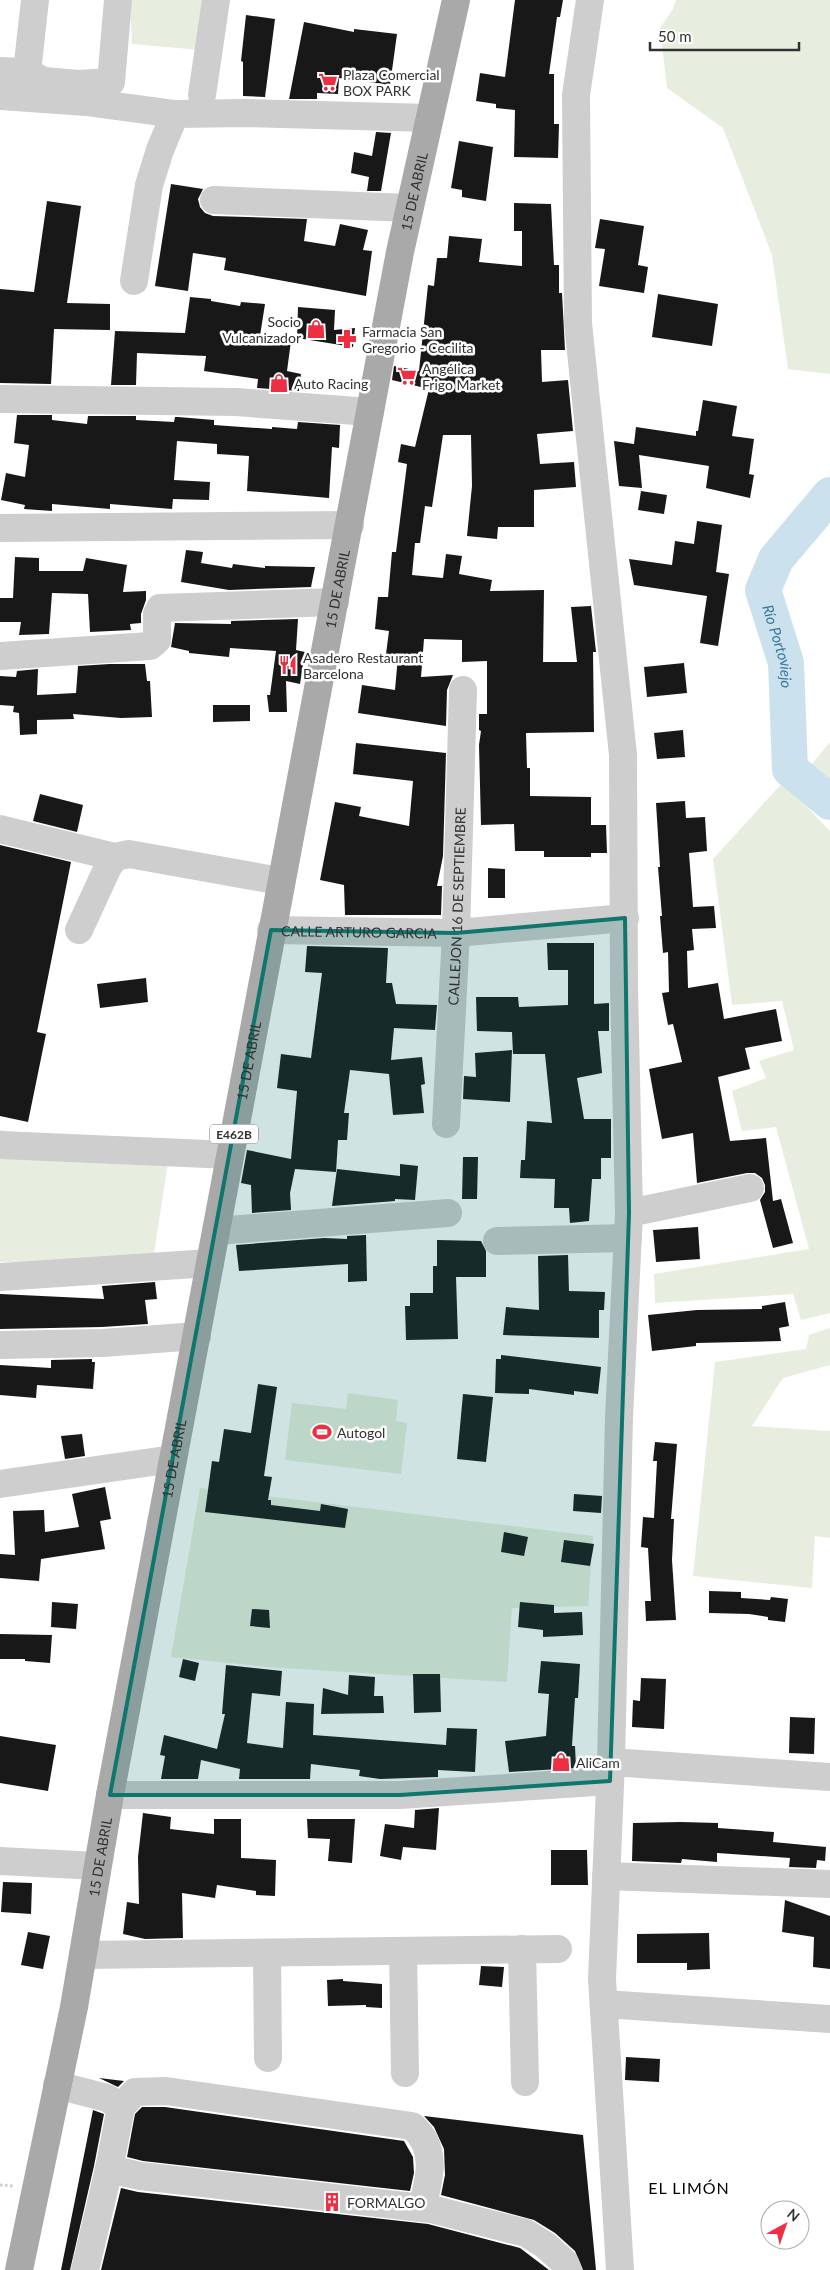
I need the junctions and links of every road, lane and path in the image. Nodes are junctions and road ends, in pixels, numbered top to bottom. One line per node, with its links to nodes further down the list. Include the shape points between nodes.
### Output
1 (35, 0): 7 (street)
2 (118, 0): 7 (street, via 112,82 44,81)
3 (216, 0): 8 (street)
4 (456, 0): 11 (main road, 15 DE ABRIL / E462B)
5 (590, 0): 25 (street, via 576,95 578,323 623,755)
6 (0, 71): 7 (street)
7 (27, 72)
8 (202, 95)
9 (0, 96): 10 (street, via 95,103)
10 (175, 114): 11 (street); 14 (street, via 149,185)
11 (429, 118): 13 (main road, 15 DE ABRIL / E462B)
12 (214, 200): 13 (street)
13 (409, 208): 16 (main road, 15 DE ABRIL / E462B)
14 (134, 281)
15 (0, 399): 16 (street, via 236,402)
16 (370, 412): 17 (main road, 15 DE ABRIL / E462B)
17 (350, 525): 18 (street); 19 (main road, 15 DE ABRIL / E462B)
18 (0, 528)
19 (335, 602): 20 (street, via 160,608 156,640 150,646); 24 (main road, 15 DE ABRIL / E462B)
20 (0, 656)
21 (463, 690): 28 (street, CALLEJON 16 DE SEPTIEMBRE)
22 (0, 829): 23 (street)
23 (115, 856): 24 (street, via 129,854); 26 (street)
24 (280, 881): 27 (main road, 15 DE ABRIL / E462B)
25 (625, 918): 28 (street, CALLE ARTURO GARCIA); 34 (street)
26 (79, 930)
27 (271, 930): 28 (street, CALLE ARTURO GARCIA); 31 (main road, 15 DE ABRIL / E462B)
28 (456, 933): 29 (street, CALLEJON 16 DE SEPTIEMBRE)
29 (446, 1124)
30 (0, 1145): 31 (street)
31 (230, 1155): 35 (main road, 15 DE ABRIL / E462B)
32 (750, 1188): 34 (street)
33 (448, 1213): 35 (street)
34 (628, 1225): 36 (street); 43 (street, via 619,1417)
35 (216, 1231): 37 (main road, 15 DE ABRIL / E462B)
36 (497, 1241)
37 (210, 1263): 38 (street); 39 (main road, 15 DE ABRIL / E462B)
38 (0, 1277)
39 (197, 1336): 40 (street, via 103,1343); 41 (main road, 15 DE ABRIL / E462B)
40 (0, 1345)
41 (173, 1459): 42 (street); 45 (main road, 15 DE ABRIL / E462B)
42 (0, 1484)
43 (610, 1772): 44 (street); 45 (street, via 400,1795); 48 (street)
44 (830, 1778)
45 (110, 1795): 47 (main road, 15 DE ABRIL / E462B)
46 (0, 1861): 47 (street)
47 (97, 1866): 54 (main road, 15 DE ABRIL / E462B)
48 (606, 1876): 49 (street); 55 (street)
49 (830, 1884)
50 (522, 1949): 51 (street); 52 (street); 59 (street)
51 (558, 1949)
52 (403, 1951): 53 (street); 58 (street)
53 (268, 1953): 54 (street); 57 (street)
54 (83, 1955): 60 (main road, 15 DE ABRIL / E462B)
55 (604, 2004): 56 (street); 67 (street)
56 (830, 2019)
57 (268, 2058)
58 (406, 2073)
59 (525, 2082)
60 (57, 2085): 61 (street, via 106,2098); 64 (main road, 15 DE ABRIL / E462B)
61 (121, 2107): 62 (street); 63 (street, via 134,2092 166,2091 412,2126 429,2146 429,2181)
62 (110, 2169): 63 (street, via 140,2176); 65 (street)
63 (422, 2207): 66 (street, via 526,2233 545,2245 565,2263)
64 (19, 2270)
65 (85, 2270)
66 (568, 2270)
67 (620, 2270)

